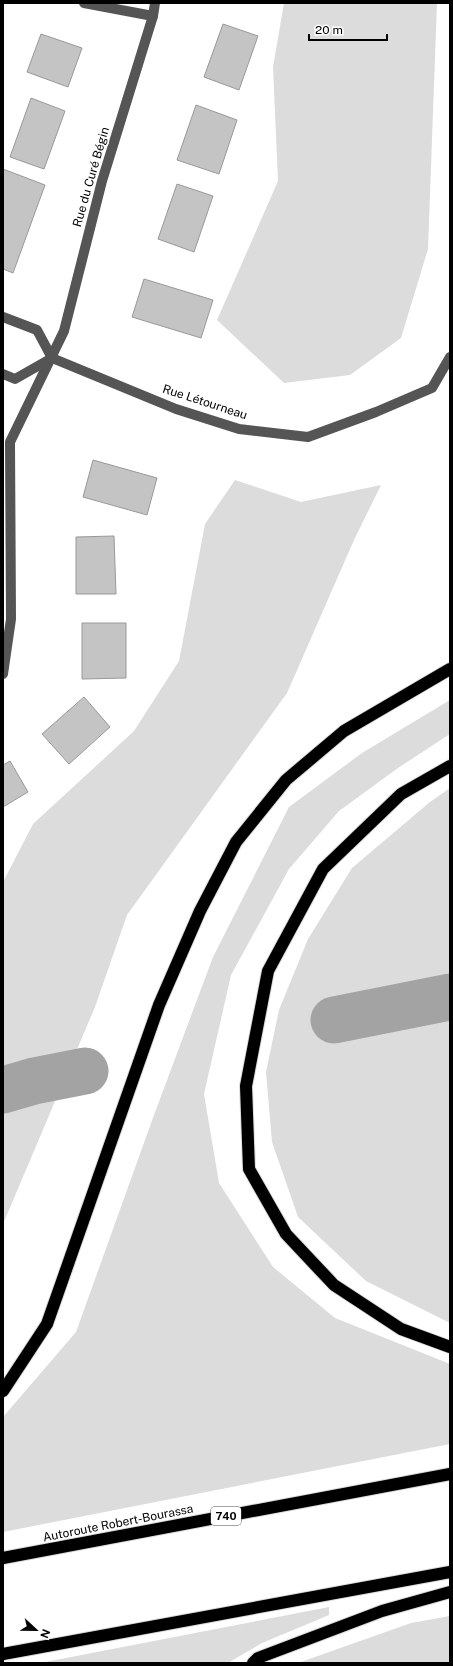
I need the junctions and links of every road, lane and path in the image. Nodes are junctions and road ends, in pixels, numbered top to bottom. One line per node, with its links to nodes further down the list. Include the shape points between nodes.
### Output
1 (84, 3): 3 (street)
2 (155, 3): 3 (street, Rue du Curé Bégin)
3 (153, 16): 6 (street, Rue du Curé Bégin, via 102,181 64,331)
4 (3, 317): 6 (street, via 37,330)
5 (450, 357): 6 (street, Rue Létourneau, via 432,388 308,437 239,429 176,409)
6 (52, 358): 7 (street, via 15,379); 9 (street, Rue du Curé Bégin, via 10,442 11,619)
7 (3, 374)
8 (450, 669): 12 (highway, via 344,731 286,780 236,842 200,911 159,1005 47,1324)
9 (3, 674)
10 (450, 766): 11 (highway, via 401,794 323,869 268,971 246,1086 249,1169 286,1234 334,1285 401,1329)
11 (450, 1347)
12 (3, 1391)
13 (450, 1474): 14 (highway, Autoroute Robert-Bourassa / 740)
14 (3, 1558)
15 (450, 1572): 17 (highway)
16 (450, 1592): 18 (highway, via 382,1611 258,1658)
17 (3, 1654)
18 (253, 1663)

